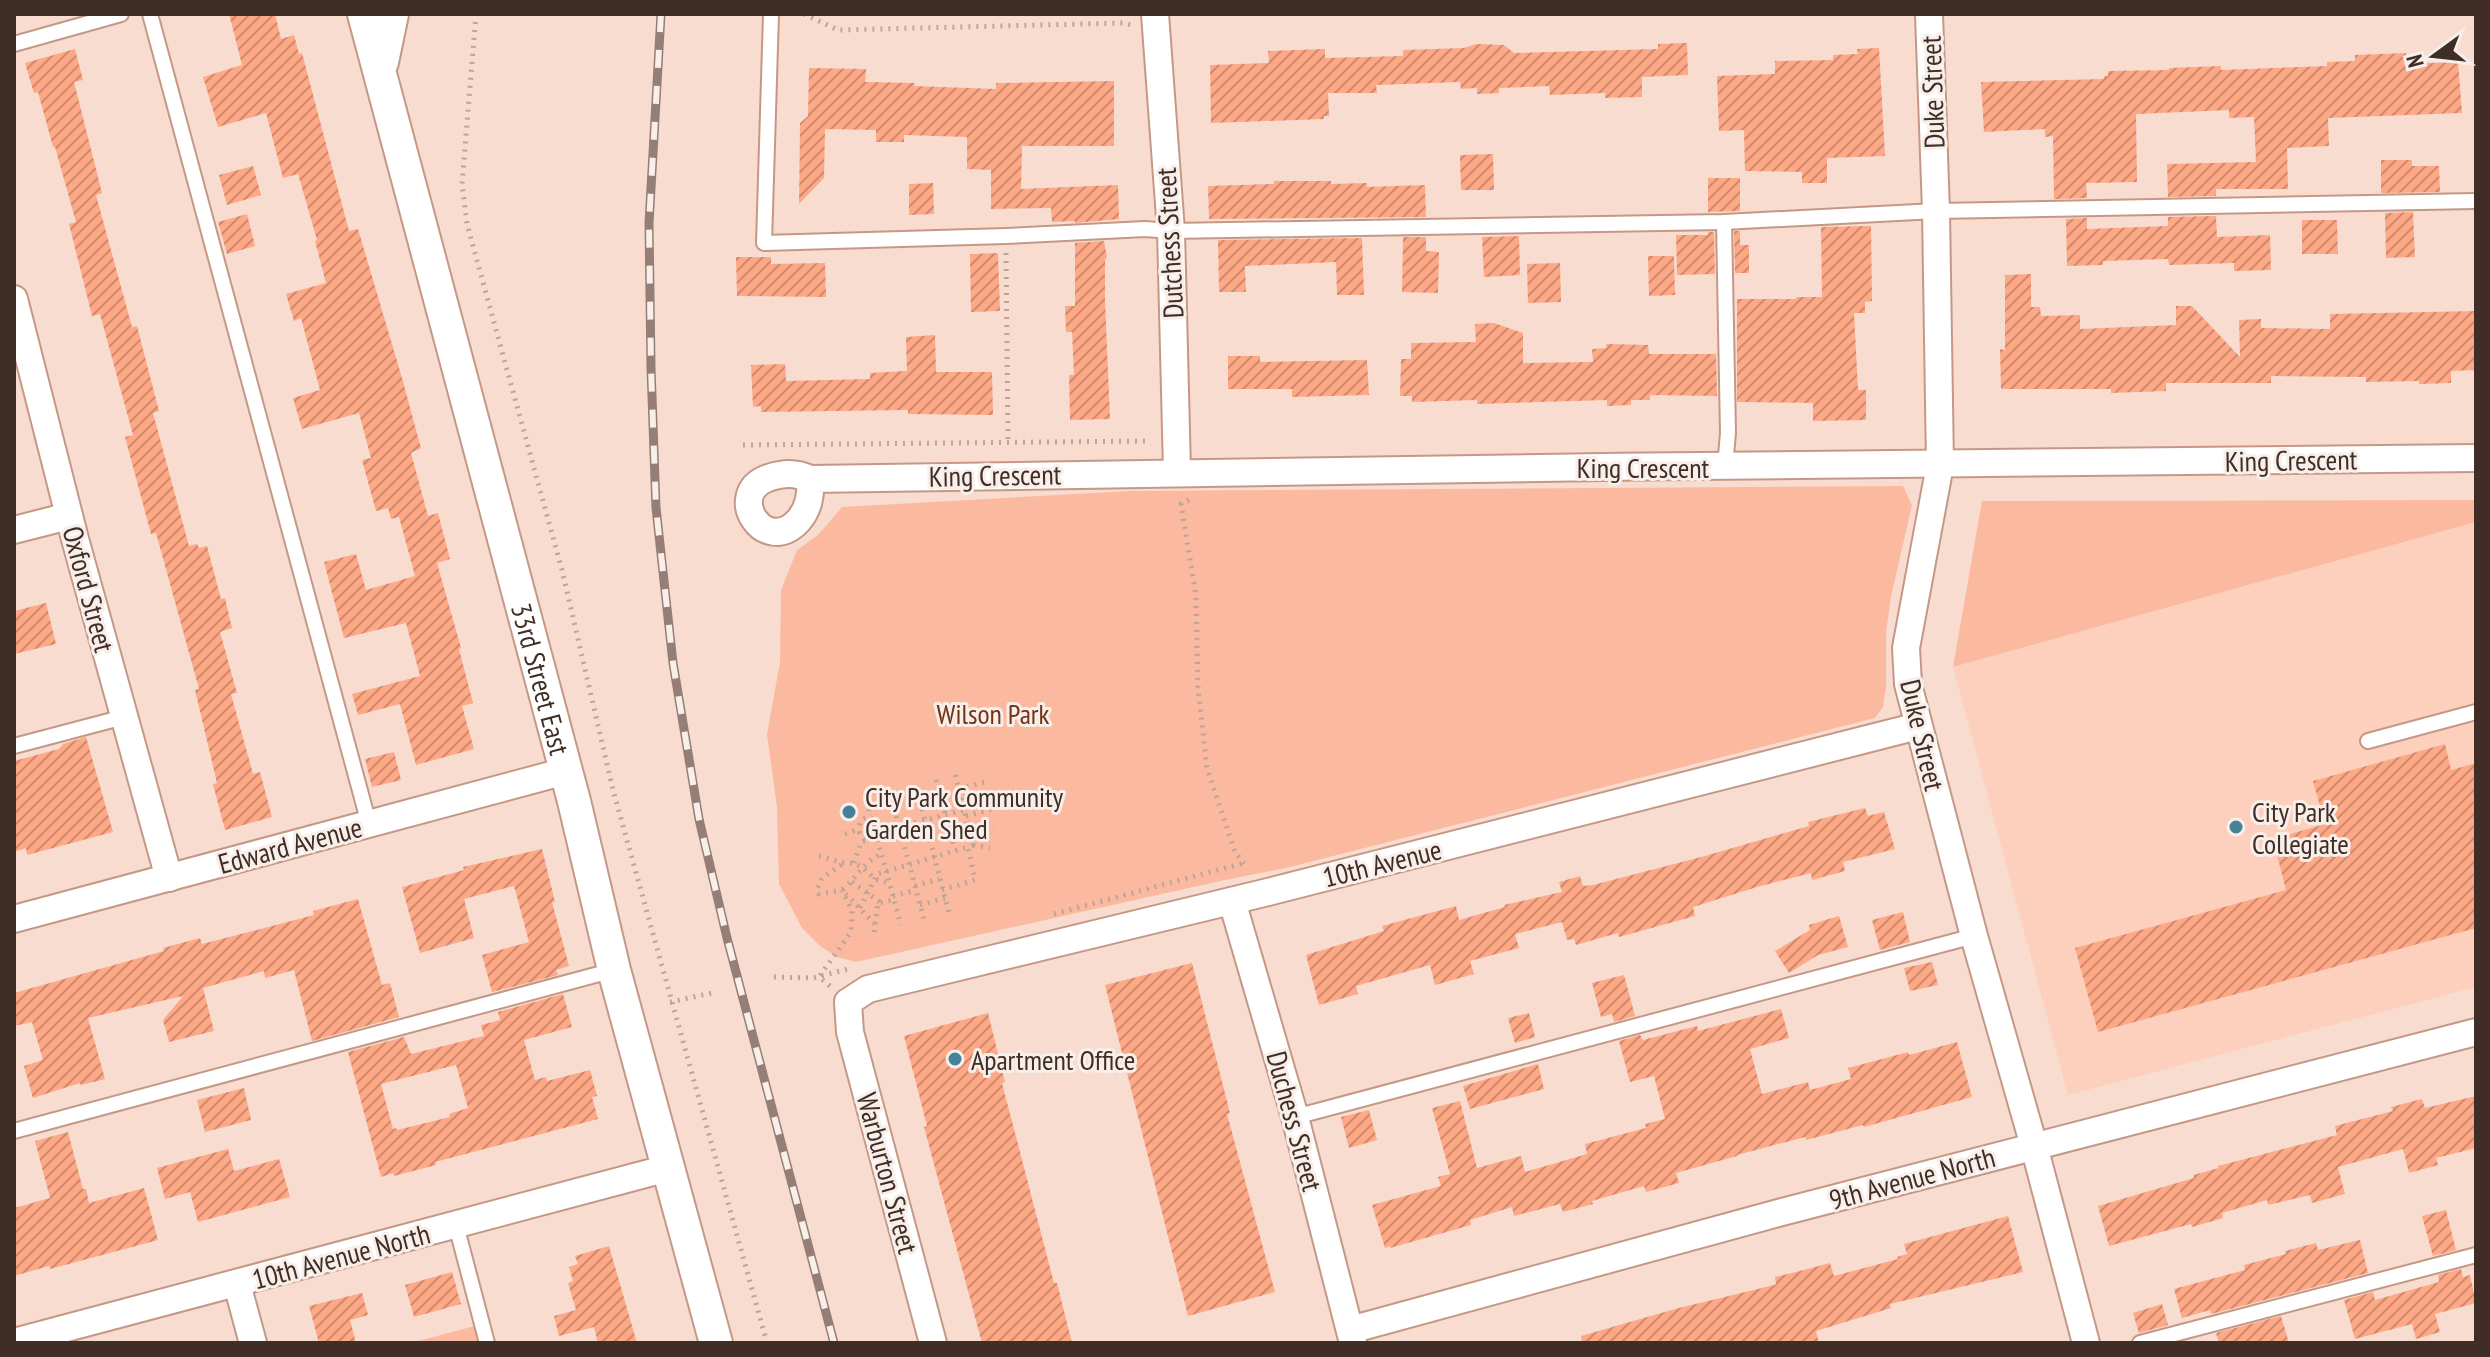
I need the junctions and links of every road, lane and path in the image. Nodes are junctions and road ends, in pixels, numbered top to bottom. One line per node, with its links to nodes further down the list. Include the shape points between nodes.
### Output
1 (121, 14): 10 (lane)
2 (150, 14): 44 (lane)
3 (364, 14): 11 (street, 33rd Street East)
4 (392, 14): 11 (street)
5 (476, 14): 89 (path, via 462,184 467,224 562,570)
6 (771, 14): 16 (lane, via 764,243)
7 (804, 14): 9 (path, via 838,30)
8 (1929, 14): 13 (street, Duke Street)
9 (1146, 22): 15 (street, Dutchess Street)
10 (14, 44)
11 (380, 73): 33 (street, 33rd Street East)
12 (2476, 201): 13 (lane)
13 (1936, 211): 14 (lane); 22 (street, Duke Street)
14 (1724, 222): 15 (lane); 23 (lane)
15 (1171, 231): 16 (lane); 24 (street, Dutchess Street)
16 (1006, 236): 19 (path)
17 (15, 309): 26 (street, Oxford Street)
18 (1150, 441): 19 (path)
19 (1008, 442): 20 (path)
20 (743, 445)
21 (2476, 458): 22 (street, King Crescent)
22 (1940, 465): 23 (street, King Crescent); 30 (street, Duke Street, via 1906,648)
23 (1725, 467): 24 (street, King Crescent)
24 (1187, 471): 25 (street, King Crescent); 71 (path, via 1198,496 1181,504 1196,596 1207,768 1235,852)
25 (810, 479)
26 (69, 516): 27 (street); 29 (street, Oxford Street)
27 (14, 530)
28 (2476, 712): 31 (lane)
29 (124, 717): 32 (lane); 63 (street, Oxford Street)
30 (1918, 726): 71 (street, 10th Avenue); 85 (street, Duke Street)
31 (2368, 741)
32 (14, 746)
33 (566, 771): 44 (street, Edward Avenue); 86 (street, 33rd Street East)
34 (955, 774): 38 (path)
35 (936, 780): 42 (path)
36 (985, 782): 38 (path)
37 (916, 786): 43 (path)
38 (959, 789): 41 (path)
39 (890, 793): 46 (path)
40 (992, 809): 41 (path)
41 (965, 813): 42 (path); 48 (path)
42 (946, 815): 43 (path); 54 (path)
43 (925, 820): 46 (path); 57 (path)
44 (369, 824): 63 (street, Edward Avenue)
45 (993, 825): 48 (path)
46 (899, 827): 60 (path)
47 (859, 829): 49 (path); 50 (path, via 870,812); 51 (path)
48 (969, 829): 52 (path)
49 (845, 834)
50 (877, 836): 51 (path); 55 (path)
51 (866, 839): 59 (path)
52 (971, 846): 53 (path); 54 (path); 70 (path, via 975,880)
53 (990, 848)
54 (955, 850): 57 (path)
55 (882, 854): 61 (path); 62 (path)
56 (819, 856): 58 (path)
57 (934, 856): 60 (path); 65 (path)
58 (844, 863): 59 (path); 69 (path, via 822,878 817,889 819,894)
59 (854, 863): 61 (path)
60 (909, 863): 62 (path); 68 (path)
61 (862, 867): 64 (path); 66 (path)
62 (886, 869): 64 (path); 67 (path)
63 (169, 878): 80 (street, Edward Avenue)
64 (875, 879): 67 (path); 72 (path)
65 (939, 879): 68 (path); 70 (path)
66 (852, 882): 69 (path); 72 (path)
67 (889, 884): 73 (path)
68 (915, 888): 73 (path); 77 (path)
69 (842, 890): 78 (path); 87 (path, via 852,911 851,932)
70 (942, 890): 74 (path)
71 (1268, 892): 75 (street, 10th Avenue)
72 (867, 895): 76 (path); 78 (path)
73 (893, 898): 76 (path); 83 (path)
74 (945, 898): 77 (path); 79 (path)
75 (1232, 901): 90 (street, 10th Avenue, via 868,989); 92 (street, Duchess Street)
76 (880, 903): 82 (path)
77 (920, 905): 81 (path)
78 (860, 908): 82 (path)
79 (949, 913)
80 (14, 919)
81 (924, 919)
82 (875, 924): 84 (path)
83 (901, 925)
84 (874, 932)
85 (1974, 936): 92 (lane); 94 (street, Duke Street)
86 (614, 970): 93 (lane); 95 (street, 33rd Street East)
87 (819, 977)
88 (712, 993): 89 (path)
89 (670, 1002): 104 (path)
90 (848, 1002): 105 (street, Warburton Street, via 850,1032)
91 (2476, 1032): 94 (street, 9th Avenue North)
92 (1295, 1117): 99 (street, Duchess Street)
93 (14, 1131)
94 (2034, 1146): 99 (street, 9th Avenue North, via 1782,1212); 106 (street, Duke Street)
95 (668, 1168): 96 (street, 10th Avenue North); 103 (street, 33rd Street East)
96 (456, 1225): 98 (street, 10th Avenue North); 102 (lane)
97 (2476, 1255): 107 (lane)
98 (237, 1284): 100 (street, 10th Avenue North); 101 (street)
99 (1352, 1336)
100 (18, 1342)
101 (253, 1343)
102 (487, 1343)
103 (716, 1343)
104 (767, 1343)
105 (933, 1343)
106 (2086, 1343)
107 (2140, 1343)

